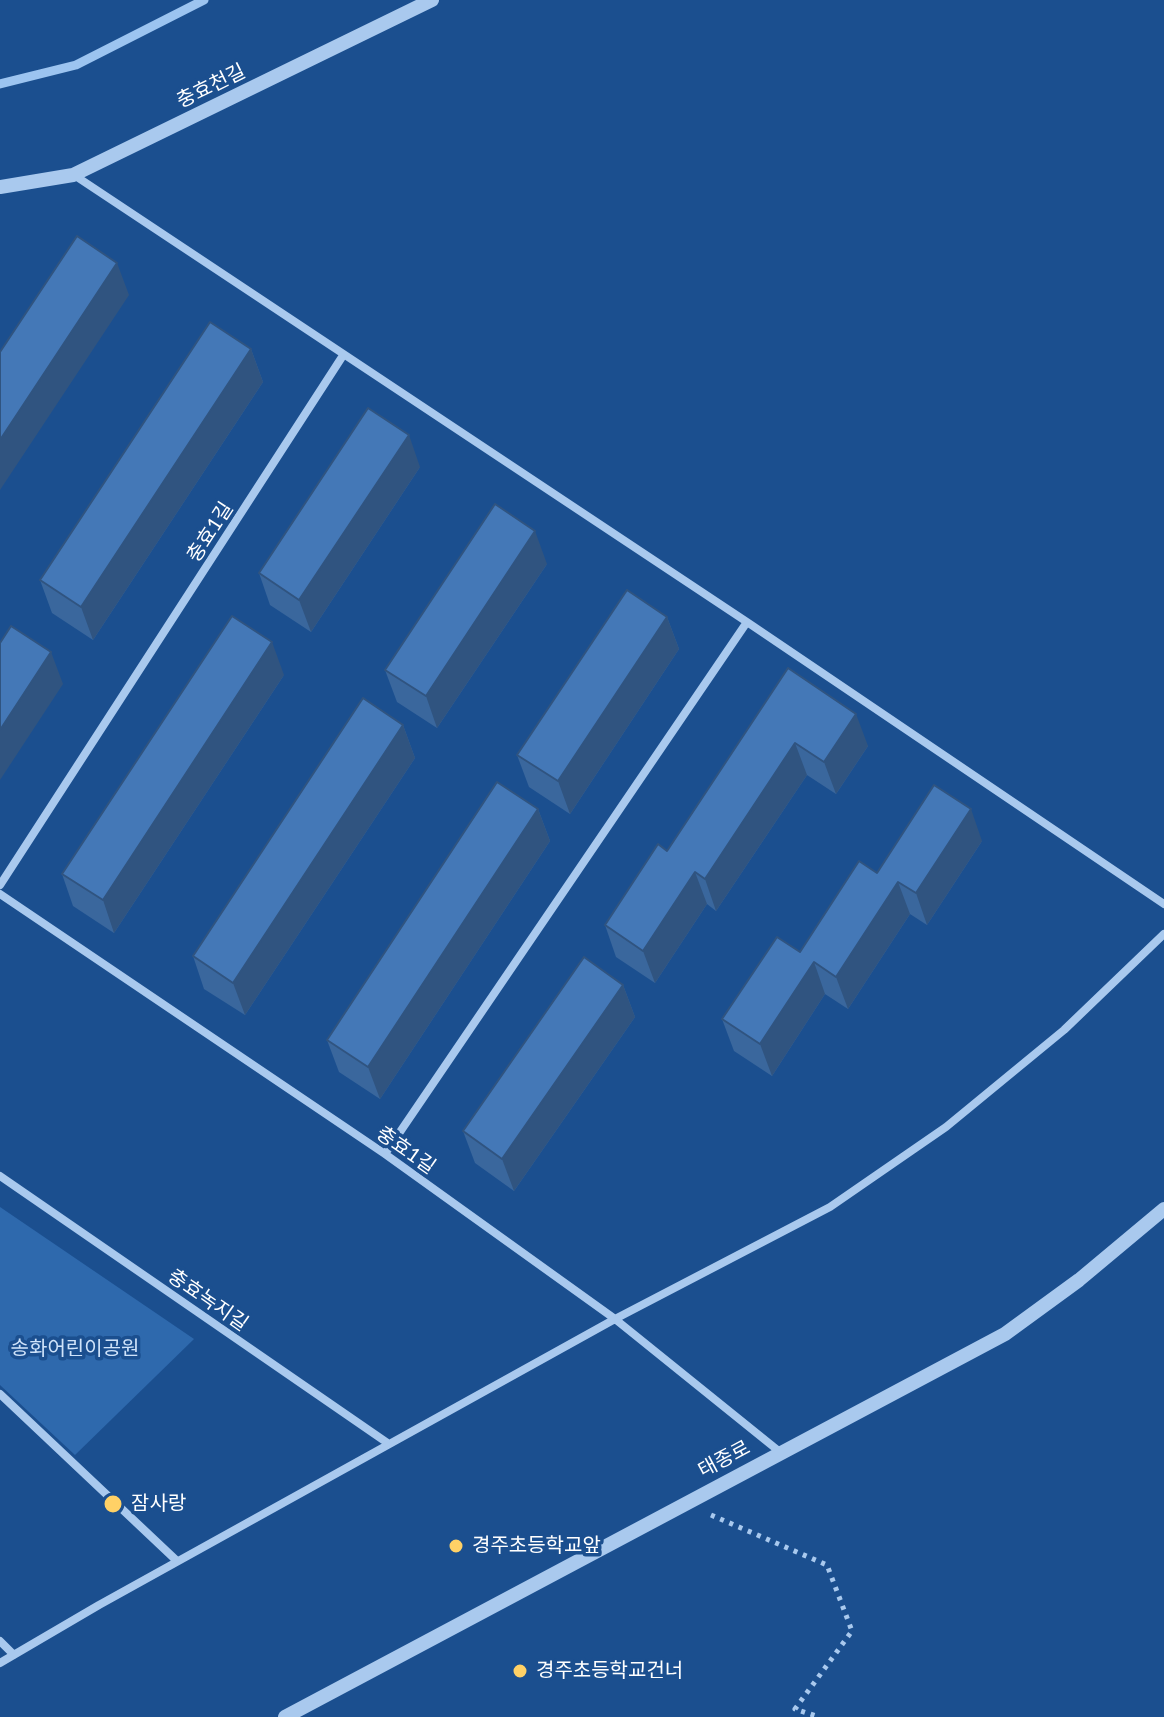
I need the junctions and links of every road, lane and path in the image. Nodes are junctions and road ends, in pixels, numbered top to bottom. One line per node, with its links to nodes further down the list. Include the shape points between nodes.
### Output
1 (432, 0): 2 (street, 충효천길)
2 (73, 175): 3 (street, 충효천길); 4 (street)
3 (0, 187)
4 (342, 357): 5 (street); 6 (street, 충효1길)
5 (747, 622): 8 (street); 10 (street)
6 (0, 885)
7 (0, 894): 10 (street, 충효1길)
8 (1164, 904)
9 (1164, 934): 15 (street, via 1064,1030 933,1136 830,1207)
10 (385, 1154): 15 (street, 충효1길)
11 (0, 1176): 12 (street, 충효녹지길)
12 (9, 1182): 13 (street); 17 (street, 충효녹지길)
13 (0, 1192)
14 (1164, 1209): 18 (street, 태종로, via 1005,1334)
15 (615, 1319): 17 (street); 18 (street, 충효1길)
16 (0, 1394): 20 (street)
17 (389, 1444): 20 (street)
18 (780, 1452): 19 (street, 태종로)
19 (684, 1504): 24 (street, 태종로); 25 (path, via 827,1565 852,1631 795,1709)
20 (177, 1561): 22 (street)
21 (0, 1641): 22 (street)
22 (14, 1655): 23 (street)
23 (0, 1663)
24 (285, 1717)
25 (819, 1717)

